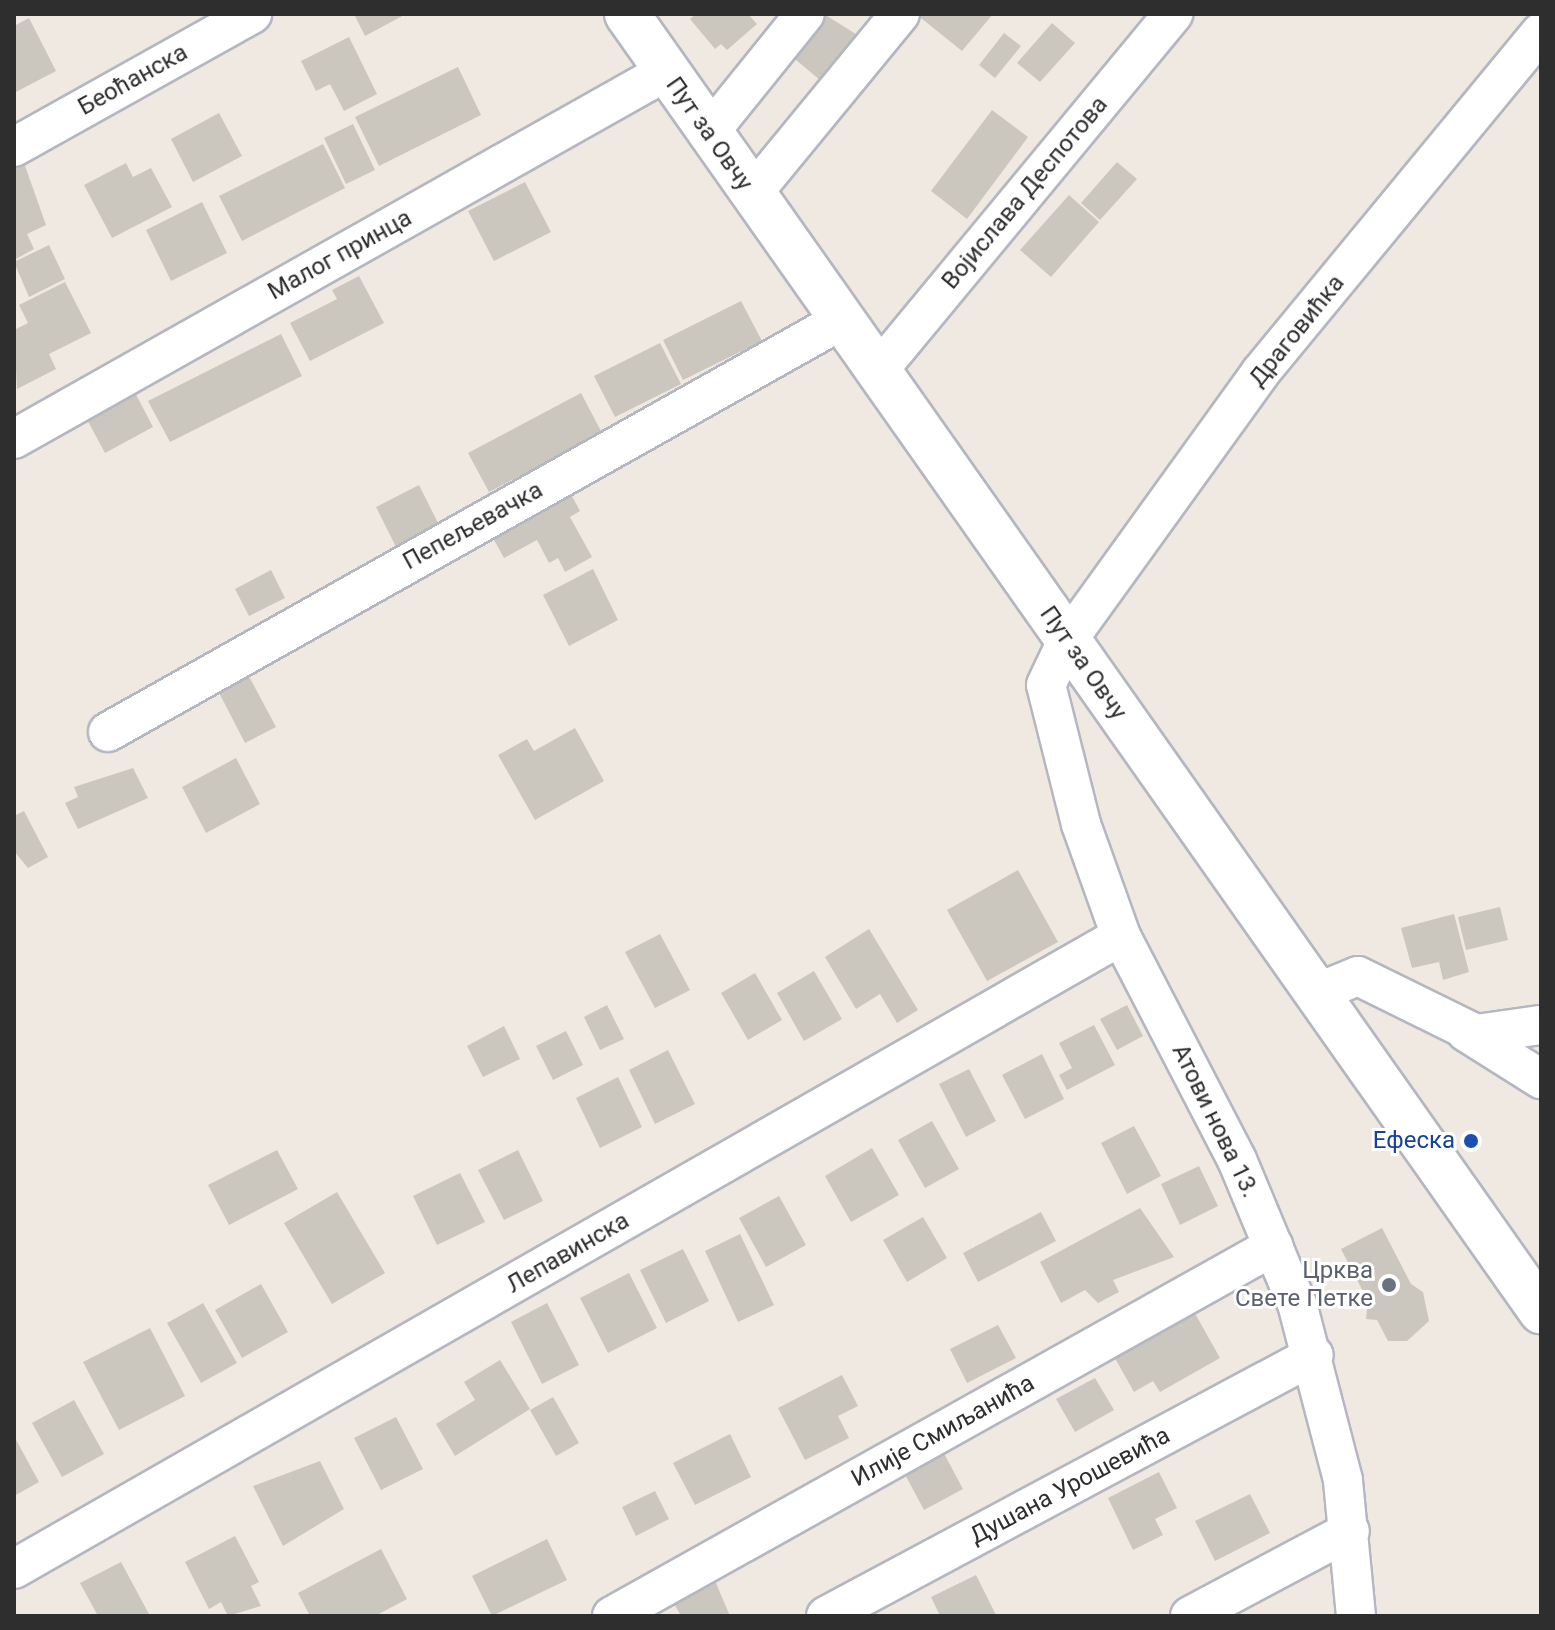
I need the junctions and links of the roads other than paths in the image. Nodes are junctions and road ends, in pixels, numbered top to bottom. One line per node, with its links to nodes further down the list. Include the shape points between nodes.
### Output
1 (252, 14): 9 (street, Беоћанска)
2 (627, 14): 7 (street, Пут за Овчу)
3 (805, 14): 8 (street)
4 (900, 14): 10 (street)
5 (1173, 14): 12 (street, Војислава Деспотова)
6 (1541, 32): 14 (street, Драговићка, via 1260,373)
7 (665, 72): 8 (street, Пут за Овчу); 13 (street, Малог принца)
8 (708, 134): 10 (street, Пут за Овчу)
9 (14, 147)
10 (752, 194): 11 (street, Пут за Овчу)
11 (840, 321): 12 (street, Пут за Овчу); 15 (street, Пепељевачка)
12 (877, 372): 14 (street, Пут за Овчу)
13 (14, 439)
14 (1067, 641): 16 (street, Атови нова 13., via 1050,665 1049,709); 17 (street, Пут за Овчу)
15 (108, 732)
16 (1121, 936): 21 (street, Атови нова 13.); 25 (street, Лепавинска)
17 (1316, 993): 19 (street, via 1358,976); 22 (street, Пут за Овчу)
18 (1541, 1025): 19 (street, via 1489,1036)
19 (1463, 1030): 20 (street)
20 (1541, 1079)
21 (1274, 1246): 23 (street, Атови нова 13.); 26 (street, Илије Смиљанића)
22 (1541, 1311)
23 (1314, 1355): 24 (street, Атови нова 13.); 27 (street, Душана Урошевића)
24 (1350, 1531): 28 (street); 29 (street, Атови нова 13.)
25 (14, 1569)
26 (612, 1616)
27 (826, 1616)
28 (1190, 1616)
29 (1356, 1616)

